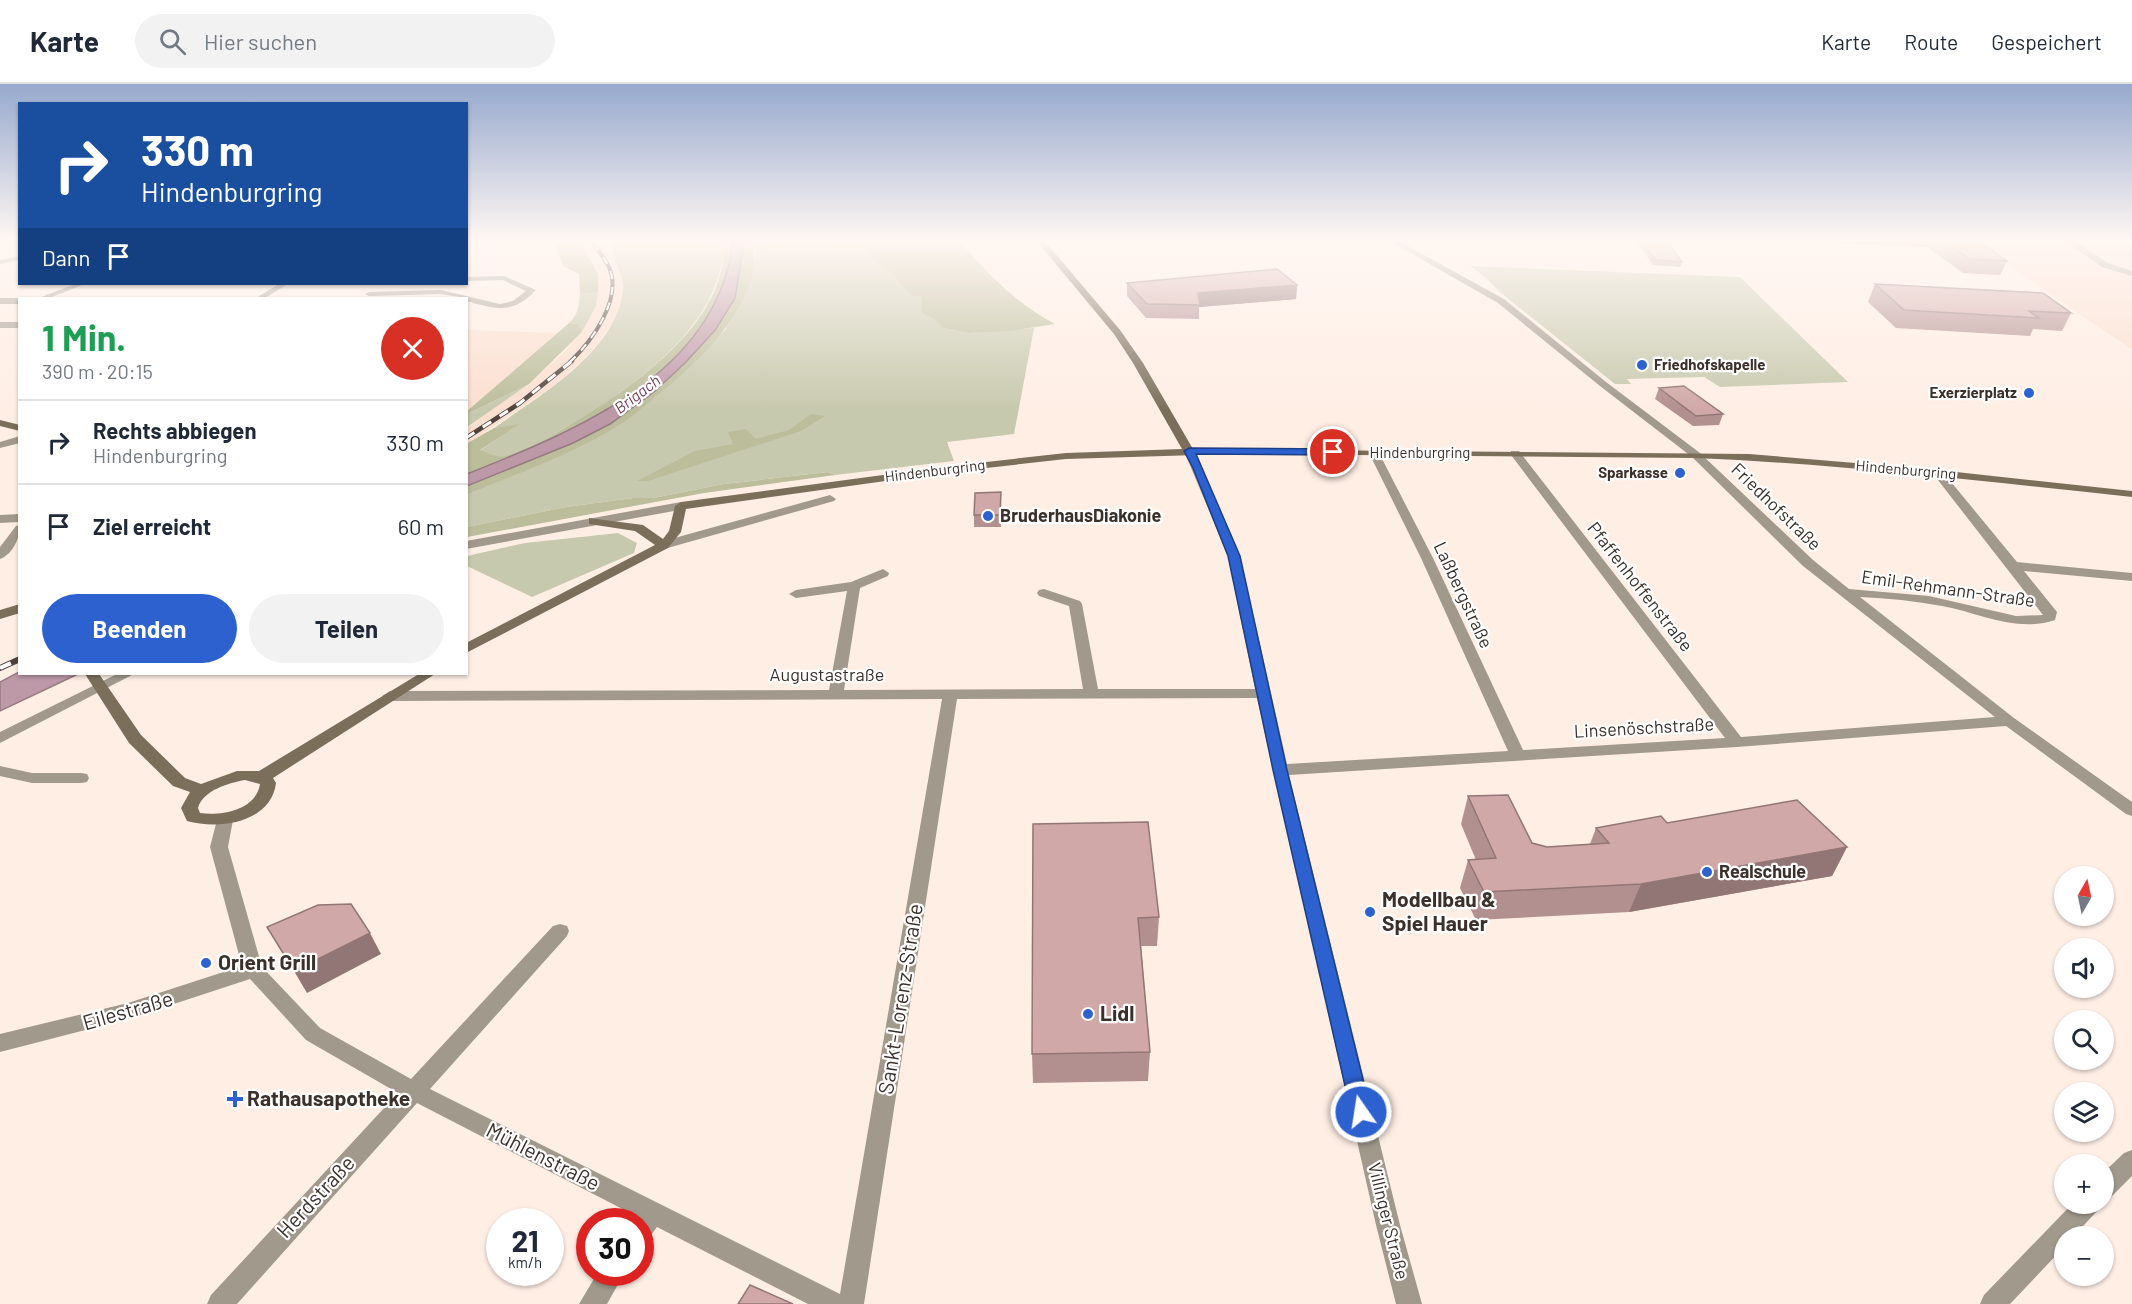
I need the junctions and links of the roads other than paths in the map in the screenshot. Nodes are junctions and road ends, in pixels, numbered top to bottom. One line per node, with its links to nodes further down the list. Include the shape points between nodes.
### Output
1 (525, 296): 4 (street, via 516,303 500,306)
2 (1086, 296): 13 (main road, Villinger Straße, via 1138,363)
3 (1493, 296): 16 (street, Friedhofstraße)
4 (468, 298)
5 (0, 301): 6 (street)
6 (18, 301)
7 (0, 325): 8 (street)
8 (18, 325)
9 (0, 423): 10 (main road)
10 (18, 428)
11 (18, 440): 12 (street)
12 (0, 445)
13 (1189, 451): 14 (main road, Hindenburgring); 20 (main road, Hindenburgring, via 1055,457); 41 (street, Villinger Straße, via 1234,556)
14 (1374, 453): 15 (main road, Hindenburgring); 49 (street, Laßbergstraße)
15 (1515, 453): 16 (main road, Hindenburgring); 48 (street, Pfaffenhoffenstraße)
16 (1696, 454): 17 (main road, Hindenburgring); 33 (street, Friedhofstraße, via 1808,563)
17 (1938, 473): 18 (main road, Hindenburgring); 28 (street)
18 (2132, 494)
19 (830, 499): 26 (street)
20 (681, 506): 23 (street); 26 (main road, via 675,532)
21 (18, 518): 22 (street)
22 (0, 519)
23 (593, 521): 25 (street); 26 (main road, via 639,528)
24 (18, 532): 27 (street)
25 (468, 545)
26 (664, 545): 37 (main road)
27 (0, 555)
28 (2013, 566): 30 (street); 33 (street, Emil-Rehmann-Straße, via 2050,617 2017,619 1956,605)
29 (883, 573): 31 (street)
30 (2132, 577)
31 (854, 586): 34 (street); 43 (street)
32 (1044, 593): 44 (street, via 1075,604)
33 (1846, 593): 46 (street, Friedhofstraße)
34 (796, 594)
35 (18, 609): 36 (main road)
36 (0, 615)
37 (468, 649)
38 (93, 675): 54 (main road, via 135,739 179,782)
39 (125, 675): 47 (street)
40 (426, 675): 45 (main road)
41 (1263, 693): 44 (street, Augustastraße); 50 (street, Villinger Straße)
42 (950, 694): 43 (street, Augustastraße); 44 (street, Augustastraße); 70 (street, Sankt-Lorenz-Straße)
43 (836, 695): 45 (street, Augustastraße)
44 (1091, 695)
45 (390, 696): 52 (main road)
46 (2009, 721): 48 (street, Linsenöschstraße); 55 (street, Friedhofstraße)
47 (0, 738)
48 (1737, 742): 49 (street, Linsenöschstraße)
49 (1517, 754): 50 (street, Linsenöschstraße)
50 (1280, 770): 71 (street, Villinger Straße)
51 (0, 771): 53 (street, via 32,778)
52 (262, 777): 54 (main road, via 234,777); 56 (main road, via 269,790 264,799)
53 (81, 778)
54 (203, 790): 56 (main road, via 189,812 211,822)
55 (2132, 810)
56 (224, 820): 58 (street, Mühlenstraße, via 219,848)
57 (560, 931): 60 (street)
58 (253, 970): 59 (street, Eilestraße, via 80,1026); 60 (street, Mühlenstraße, via 313,1034)
59 (0, 1042)
60 (413, 1091): 63 (street, Mühlenstraße); 67 (street, Herdstraße)
61 (2132, 1160): 62 (street)
62 (2114, 1178)
63 (621, 1208)
64 (2080, 1214): 72 (street)
65 (654, 1225): 69 (street, Mühlenstraße)
66 (604, 1286): 68 (street)
67 (220, 1304)
68 (592, 1304)
69 (834, 1304)
70 (851, 1304)
71 (1409, 1304)
72 (1994, 1304)

